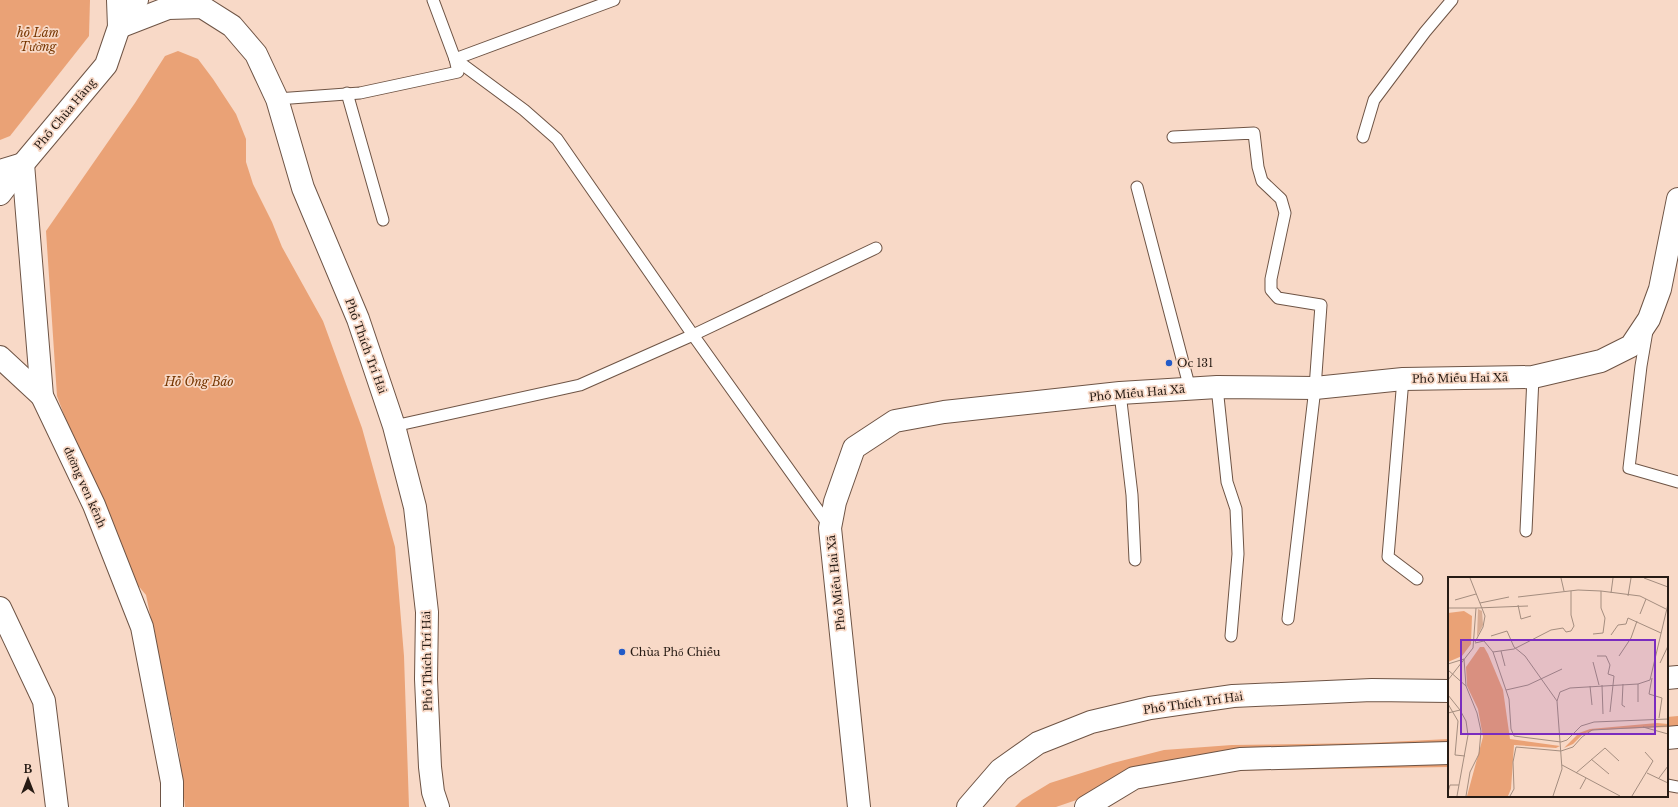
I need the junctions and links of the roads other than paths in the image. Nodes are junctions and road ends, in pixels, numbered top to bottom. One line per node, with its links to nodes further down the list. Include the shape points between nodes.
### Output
1 (118, 0): 6 (street, Phố Chùa Hàng)
2 (137, 0): 6 (street, Phố Chùa Hàng)
3 (433, 0): 7 (lane)
4 (614, 0): 7 (lane)
5 (1452, 0): 11 (lane, via 1374,100)
6 (119, 27): 9 (street, Phố Thích Trí Hải, via 168,8 202,7 232,26 256,54); 12 (street, Phố Chùa Hàng, via 106,65)
7 (455, 58): 8 (lane, via 458,72); 20 (lane, via 524,110 557,139)
8 (347, 94): 9 (lane); 17 (lane)
9 (277, 99): 29 (street, Phố Thích Trí Hải, via 303,188 358,319)
10 (1173, 137): 25 (lane, via 1254,133 1262,181 1281,200 1285,213 1271,290 1278,298 1321,305)
11 (1363, 137)
12 (23, 164): 13 (street); 15 (street, Phố Chùa Hàng); 28 (street, đường ven kênh)
13 (0, 172)
14 (1138, 187): 26 (lane)
15 (0, 194)
16 (1678, 199): 19 (street, Phố Miếu Hai Xã, via 1660,289)
17 (383, 220)
18 (876, 248): 20 (lane)
19 (1649, 318): 22 (street, Phố Miếu Hai Xã, via 1631,346 1601,361); 30 (lane, via 1629,468)
20 (693, 335): 29 (lane, via 580,385); 31 (lane)
21 (0, 357): 28 (street)
22 (1533, 377): 23 (street, Phố Miếu Hai Xã); 32 (lane)
23 (1403, 379): 25 (street, Phố Miếu Hai Xã); 34 (lane, via 1388,557)
24 (1217, 387): 25 (street, Phố Miếu Hai Xã); 26 (street, Phố Miếu Hai Xã); 37 (lane, via 1227,482 1236,509 1238,554)
25 (1315, 388): 36 (lane)
26 (1190, 389): 27 (street, Phố Miếu Hai Xã)
27 (1120, 393): 31 (street, Phố Miếu Hai Xã, via 944,412 895,421 854,448 835,502); 33 (lane, via 1132,495)
28 (42, 396): 47 (street, đường ven kênh, via 94,505 142,627 172,782)
29 (394, 426): 48 (street, Phố Thích Trí Hải, via 415,507 427,612 426,679 430,767)
30 (1678, 482)
31 (830, 528): 49 (street, Phố Miếu Hai Xã)
32 (1526, 531)
33 (1135, 560)
34 (1417, 579)
35 (0, 608): 46 (street, via 44,701)
36 (1288, 619)
37 (1231, 636)
38 (1678, 677): 39 (street)
39 (1668, 678)
40 (1448, 691): 50 (street, Phố Thích Trí Hải, via 1372,690 1233,696 1150,708 1099,720 1038,743 1000,770)
41 (1678, 737): 42 (street)
42 (1668, 738)
43 (1448, 753): 51 (street, via 1240,759 1134,778)
44 (1668, 785): 45 (lane)
45 (1678, 787)
46 (57, 807)
47 (172, 807)
48 (438, 807)
49 (859, 807)
50 (968, 807)
51 (1086, 807)

